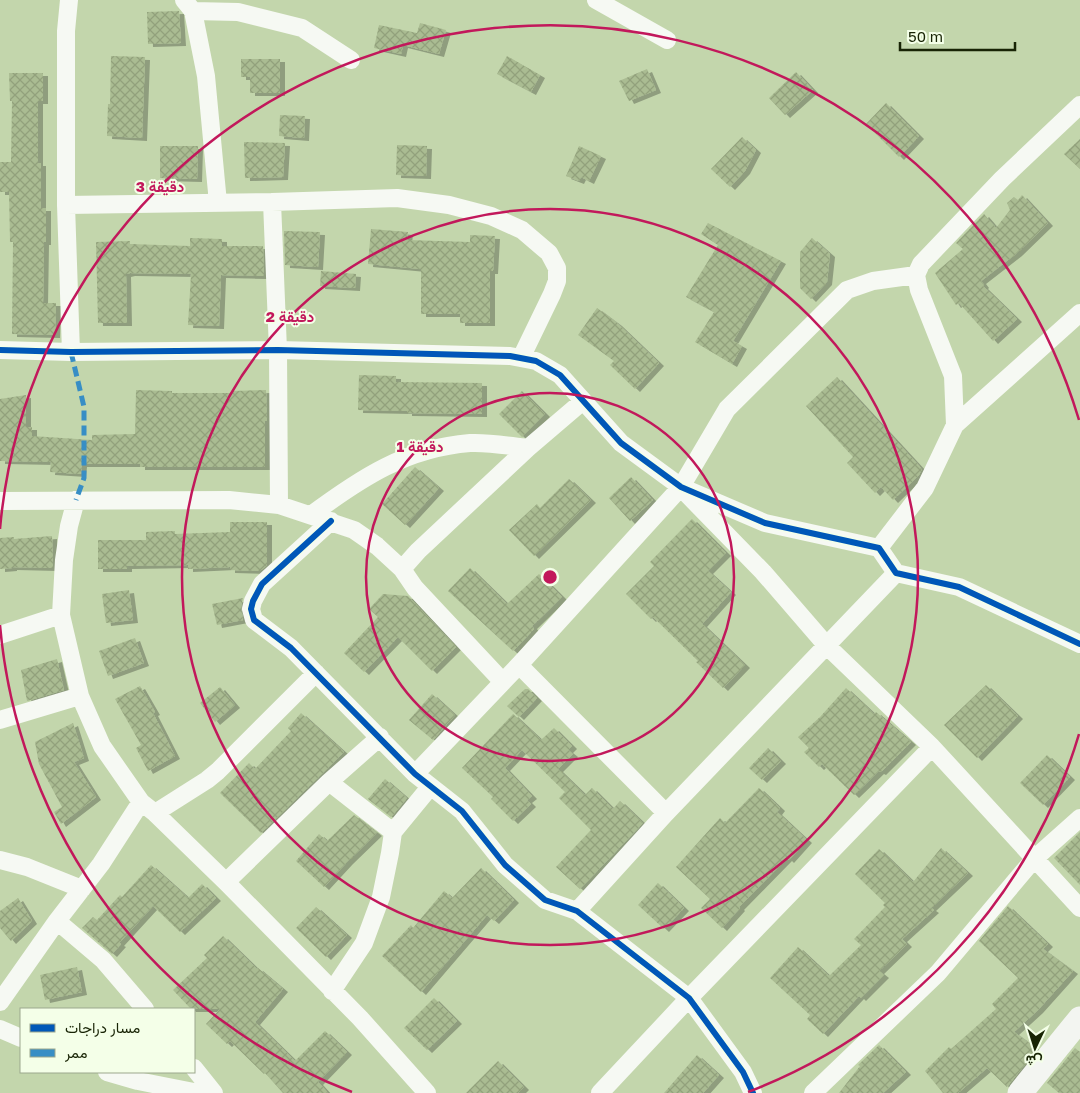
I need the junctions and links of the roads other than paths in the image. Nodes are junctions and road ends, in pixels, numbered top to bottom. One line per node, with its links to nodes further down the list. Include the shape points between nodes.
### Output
1 (69, 0): 9 (street, via 66,31)
2 (596, 0): 4 (street)
3 (189, 6): 5 (street, via 238,12 302,28); 8 (street, via 206,76)
4 (667, 40)
5 (351, 60)
6 (1080, 104): 10 (street, via 1002,179 921,264)
7 (272, 202): 8 (street); 13 (street); 15 (street, via 397,198 457,207 491,216 522,230 549,252 557,281)
8 (218, 203): 9 (street)
9 (66, 205): 14 (street)
10 (916, 275): 17 (street, via 953,376); 19 (street, via 873,281 847,290 727,409)
11 (1080, 313): 17 (street)
12 (0, 350): 14 (street)
13 (278, 350): 14 (street); 15 (street); 22 (street)
14 (71, 352)
15 (521, 358): 16 (street, via 536,361 560,374)
16 (583, 401): 18 (street); 19 (street, via 621,443)
17 (955, 425): 25 (street, via 926,488)
18 (528, 448): 23 (street, via 472,443 439,447 398,460 352,484); 26 (street, via 418,550)
19 (681, 487): 25 (street, via 765,523); 31 (street, via 764,572); 32 (street)
20 (76, 500): 21 (street); 22 (street, via 229,500); 28 (street, via 64,560)
21 (0, 501)
22 (279, 505): 23 (street)
23 (311, 515): 24 (street)
24 (331, 521): 26 (street, via 354,530 378,546); 33 (street, via 262,584 251,609 254,620 291,648)
25 (879, 548): 27 (street)
26 (402, 569): 34 (street, via 415,588)
27 (896, 573): 30 (street, via 959,587); 31 (street)
28 (61, 615): 29 (street); 35 (street)
29 (0, 635)
30 (1080, 644)
31 (827, 646): 38 (street); 44 (street)
32 (520, 665): 34 (street); 44 (street)
33 (316, 673): 37 (street); 43 (street, via 218,771)
34 (503, 682): 39 (street)
35 (80, 696): 36 (street); 42 (street, via 102,746)
36 (0, 720)
37 (380, 737): 39 (street); 40 (street)
38 (932, 746): 47 (street); 55 (street)
39 (415, 774): 41 (street)
40 (329, 782): 46 (street); 49 (street)
41 (430, 787): 46 (street); 52 (street, via 462,811 505,865 545,900)
42 (141, 802): 43 (street); 50 (street)
43 (155, 813): 49 (street)
44 (666, 813): 52 (street)
45 (1080, 818): 47 (street)
46 (393, 832): 54 (street, via 381,897 364,943)
47 (1034, 859): 51 (street); 69 (street, via 938,973)
48 (0, 860): 50 (street)
49 (226, 882): 54 (street)
50 (82, 889): 53 (street)
51 (1080, 908)
52 (577, 911): 55 (street)
53 (57, 922): 56 (street); 57 (street, via 103,960)
54 (332, 990): 66 (street)
55 (689, 998): 67 (street); 68 (street, via 743,1072)
56 (0, 1002)
57 (143, 1008)
58 (1080, 1019): 63 (street)
59 (0, 1029): 60 (street)
60 (20, 1038)
61 (195, 1069): 65 (street)
62 (110, 1073): 64 (street)
63 (1027, 1090)
64 (199, 1093)
65 (214, 1093)
66 (428, 1093)
67 (600, 1093)
68 (753, 1093)
69 (813, 1093)

